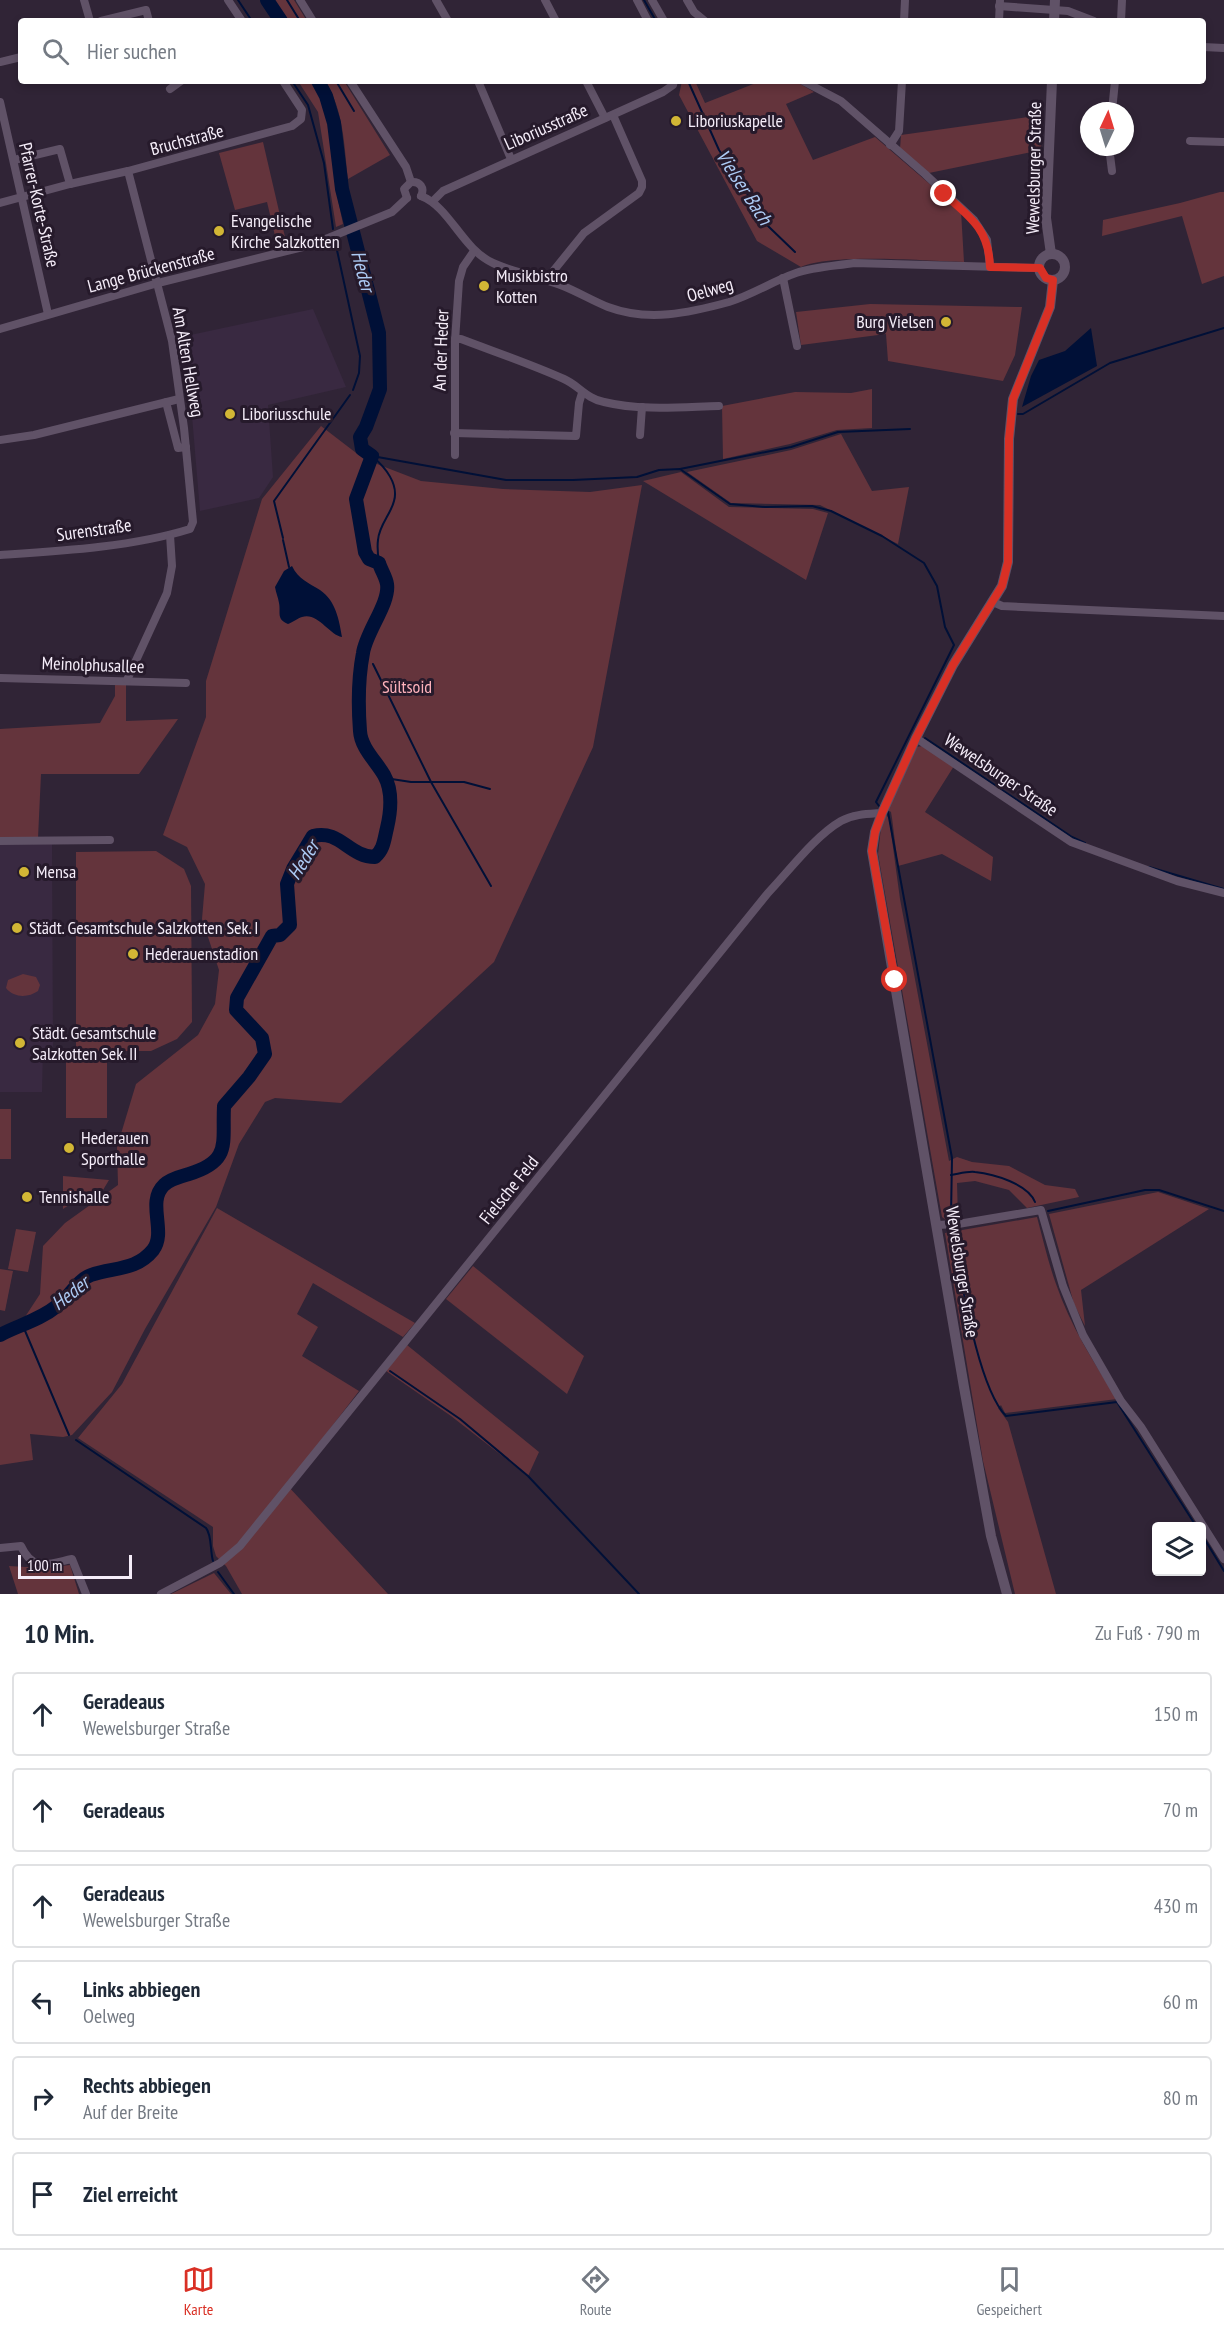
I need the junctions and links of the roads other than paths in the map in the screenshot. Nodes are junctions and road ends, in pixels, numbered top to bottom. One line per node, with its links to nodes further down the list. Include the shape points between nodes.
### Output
1 (84, 0): 13 (street)
2 (228, 0): 16 (street)
3 (300, 0): 17 (street)
4 (436, 0): 18 (street)
5 (545, 0): 19 (street)
6 (637, 0): 20 (street)
7 (652, 0): 21 (street)
8 (687, 0): 22 (street)
9 (906, 0): 23 (street)
10 (1122, 0): 26 (street)
11 (1000, 3): 12 (street); 24 (street)
12 (1055, 4): 25 (street)
13 (89, 18)
14 (113, 18): 15 (street, via 146,10)
15 (148, 18)
16 (240, 18)
17 (311, 18)
18 (446, 18)
19 (554, 18)
20 (646, 18)
21 (662, 18)
22 (701, 18)
23 (904, 18)
24 (999, 18)
25 (1086, 18)
26 (1121, 18)
27 (1206, 47): 28 (street)
28 (1224, 48)
29 (18, 58): 30 (street)
30 (0, 62)
31 (177, 84): 41 (street)
32 (286, 84): 51 (street, Bruchstraße, via 302,110 301,119 292,126)
33 (352, 84): 53 (street, via 406,167)
34 (479, 84): 49 (street)
35 (588, 84): 44 (street)
36 (672, 84): 44 (street, Liboriusstraße, via 663,92)
37 (809, 84): 47 (street, via 841,101)
38 (902, 84): 47 (street, via 899,131)
39 (1052, 84): 61 (main road, Wewelsburger Straße, via 1046,218)
40 (1115, 84): 43 (street)
41 (170, 89)
42 (0, 102): 50 (street, Pfarrer-Korte-Straße)
43 (1113, 102)
44 (609, 116): 49 (street, Liboriusstraße); 65 (street, via 642,187 584,233)
45 (1190, 141): 46 (street)
46 (1224, 142)
47 (890, 145): 62 (street, via 974,220 987,240)
48 (1110, 156): 52 (street)
49 (511, 159): 58 (street, Liboriusstraße, via 443,191)
50 (14, 160): 54 (street, via 60,149); 56 (street, Pfarrer-Korte-Straße)
51 (128, 171): 54 (street, Bruchstraße); 67 (street, Am Alten Hellweg)
52 (1112, 171)
53 (411, 182): 55 (street, via 421,185); 57 (street, via 404,189)
54 (70, 184): 56 (street, Bruchstraße)
55 (421, 196): 57 (street, via 414,201); 58 (street, Oelweg)
56 (22, 197): 59 (street, Bruchstraße); 68 (street, Pfarrer-Korte-Straße)
57 (407, 198): 67 (street, Lange Brückenstraße, via 392,212 311,245)
58 (433, 201): 60 (street, Oelweg)
59 (0, 203)
60 (474, 251): 65 (street, Oelweg, via 492,263); 70 (street, An der Heder, via 459,281)
61 (1051, 255): 63 (main road, via 1041,260); 66 (main road, via 1061,258 1065,268)
62 (990, 267): 63 (street, Oelweg); 64 (street, Oelweg, via 854,263)
63 (1040, 268): 66 (main road, via 1046,278)
64 (783, 278): 65 (street, Oelweg, via 731,301 656,316 609,308); 71 (street)
65 (546, 280)
66 (1053, 280): 85 (main road, Wewelsburger Straße, via 1050,307 1013,399 1008,562)
67 (158, 283): 68 (street, Lange Brückenstraße); 73 (street, Am Alten Hellweg, via 172,342)
68 (48, 314): 69 (street, Lange Brückenstraße)
69 (0, 329)
70 (455, 339): 72 (street, via 547,371); 77 (street, An der Heder)
71 (797, 346)
72 (582, 393): 76 (street, via 602,402); 77 (street, via 576,436)
73 (179, 399): 74 (street); 80 (street, Am Alten Hellweg)
74 (166, 402): 79 (street); 80 (street, Am Alten Hellweg, via 178,448)
75 (719, 406): 76 (street)
76 (642, 407): 78 (street)
77 (454, 433): 81 (street, An der Heder)
78 (640, 435)
79 (0, 440)
80 (186, 447): 82 (street, Am Alten Hellweg, via 193,522)
81 (455, 454)
82 (190, 529): 83 (street, Surenstraße)
83 (170, 535): 84 (street, Surenstraße); 88 (street, via 172,566 167,592)
84 (0, 555)
85 (993, 602): 86 (street, via 1002,606); 90 (main road, Wewelsburger Straße, via 953,665)
86 (1224, 616)
87 (0, 678): 88 (street, Meinolphusallee)
88 (127, 680): 89 (street, Meinolphusallee)
89 (186, 683)
90 (916, 738): 91 (main road, Wewelsburger Straße); 94 (street, Wewelsburger Straße, via 1071,842 1177,881)
91 (882, 813): 95 (main road, Wewelsburger Straße, via 872,851); 99 (street, Fielsche Feld, via 841,821 768,893 240,1546 220,1563)
92 (110, 840): 93 (street)
93 (0, 841)
94 (1224, 893)
95 (937, 1225): 97 (street, via 1041,1209 1063,1286 1083,1335); 100 (main road, Wewelsburger Straße, via 991,1536)
96 (0, 1548): 98 (street, via 21,1546 27,1558 38,1564 72,1559)
97 (1224, 1559)
98 (86, 1594)
99 (161, 1594)
100 (1007, 1594)

